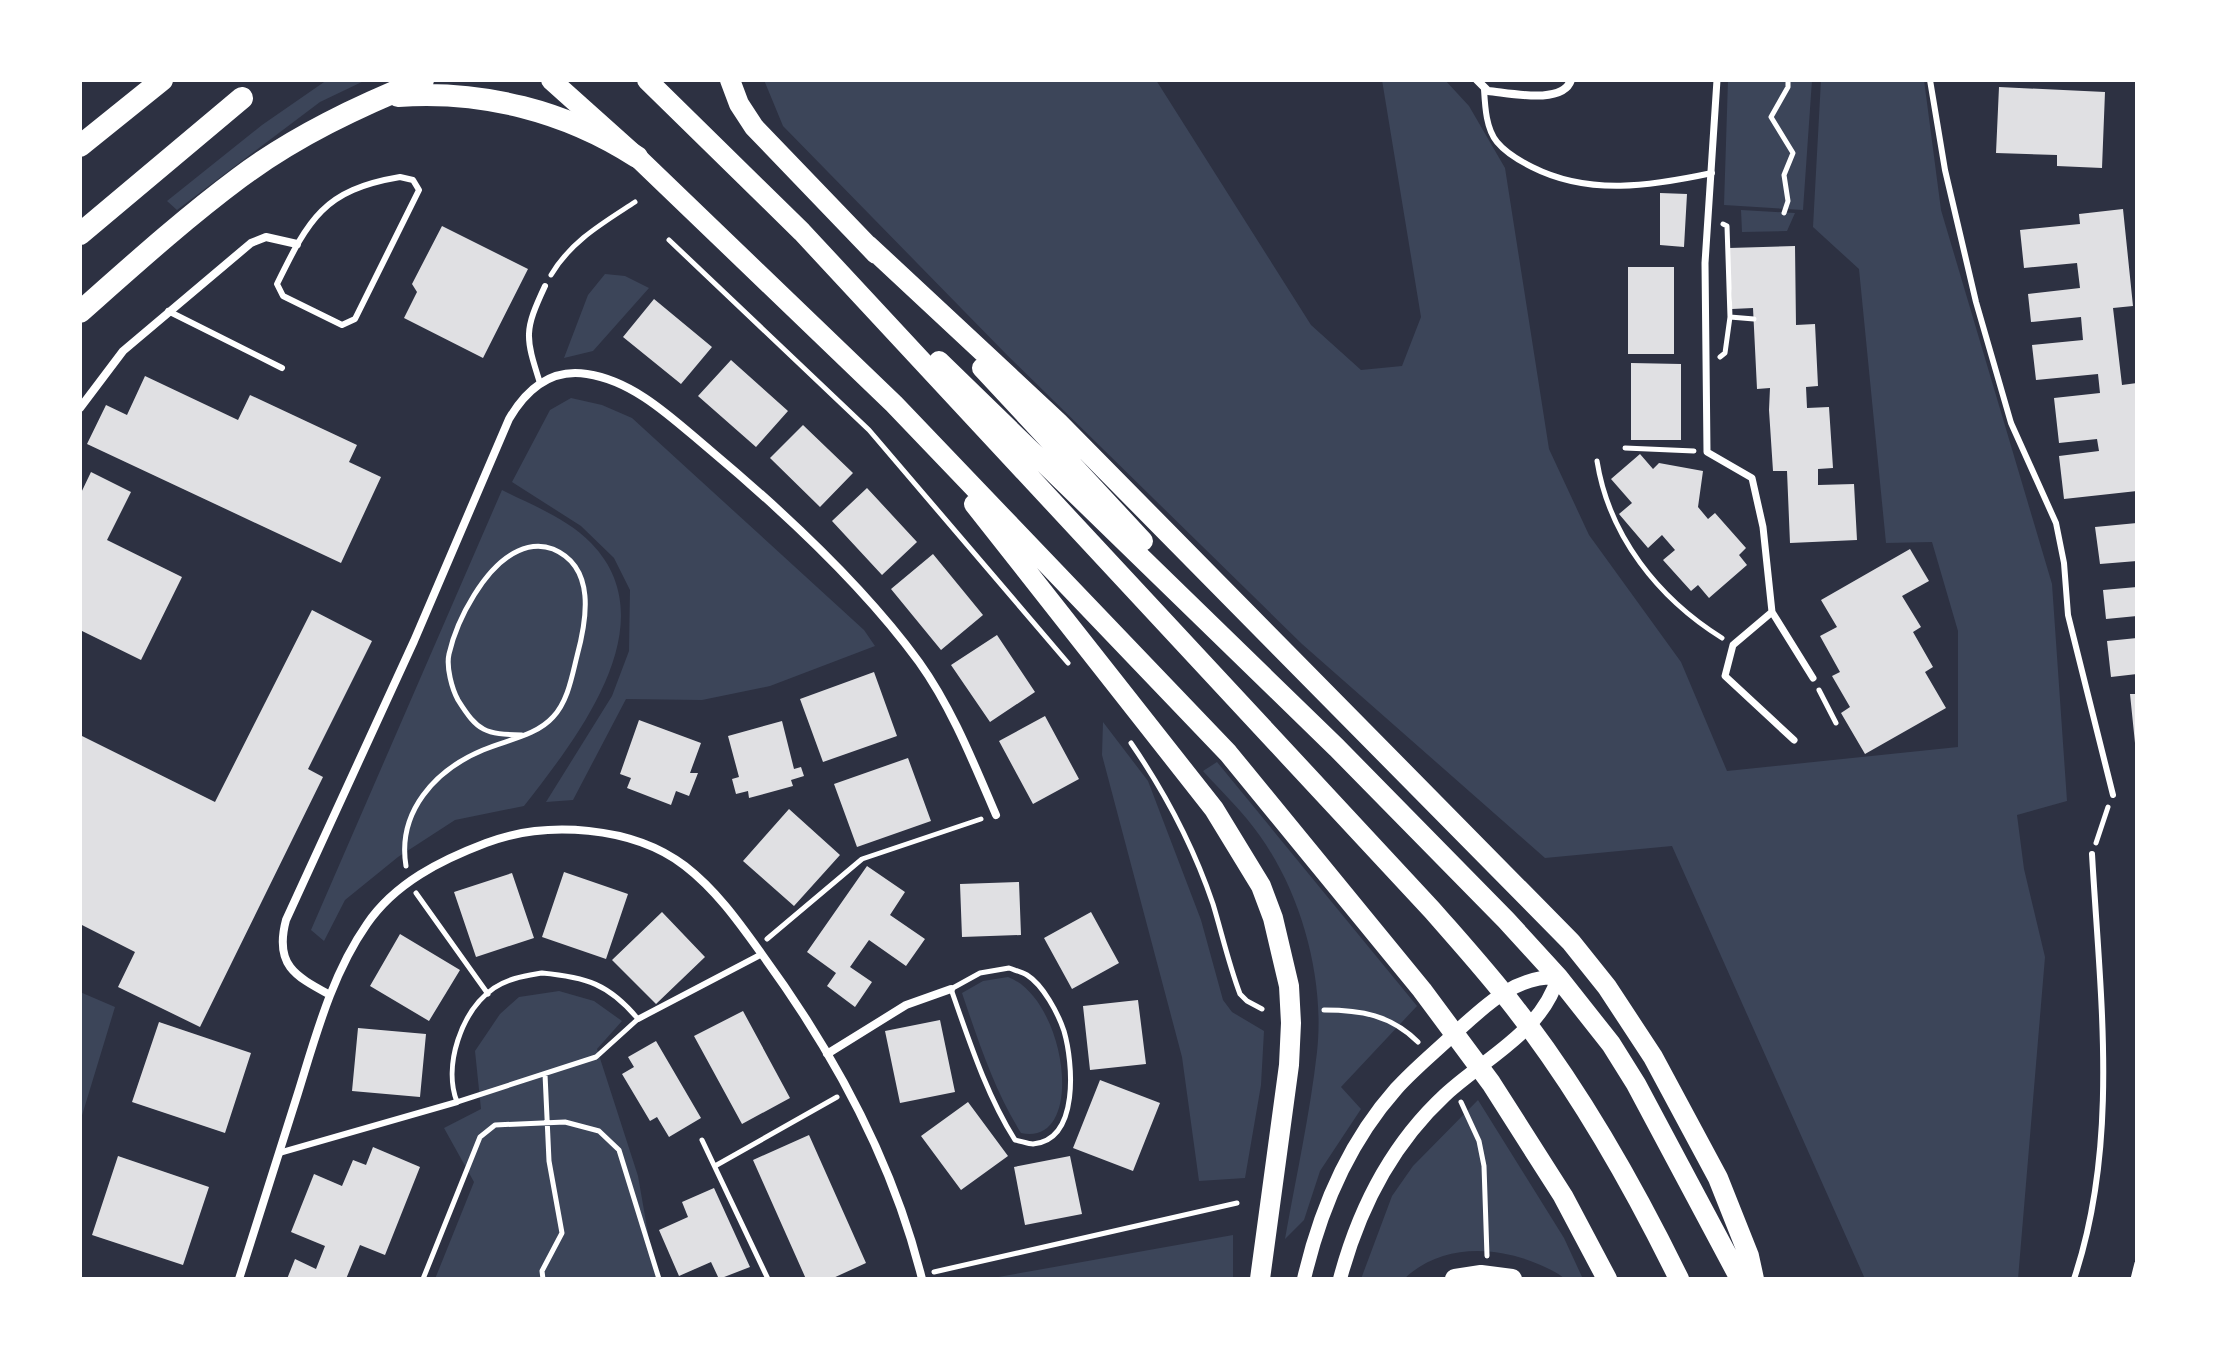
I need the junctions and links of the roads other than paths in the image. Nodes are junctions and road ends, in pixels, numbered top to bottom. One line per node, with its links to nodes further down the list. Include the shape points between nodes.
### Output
1 (162, 80): 13 (highway)
2 (423, 80): 11 (highway)
3 (551, 80): 14 (highway)
4 (647, 80): 16 (highway)
5 (730, 80): 19 (highway, via 754,127)
6 (1477, 80): 10 (street)
7 (1571, 80): 10 (street, via 1563,92 1551,96)
8 (1717, 80): 15 (street)
9 (1930, 80): 31 (lane, via 1945,170 2006,408 2056,523 2068,615)
10 (1484, 89): 15 (lane, via 1496,141 1550,176 1594,187 1653,185)
11 (381, 97): 14 (highway, via 459,96 523,108 592,130); 22 (highway, via 334,119 240,177)
12 (242, 98): 17 (highway)
13 (80, 146)
14 (637, 157): 25 (highway)
15 (1712, 173): 27 (street, via 1705,263 1707,452 1752,478)
16 (802, 232): 30 (highway); 50 (highway, via 1432,910 1516,1008 1623,1173)
17 (80, 234)
18 (297, 244): 18 (lane, via 277,284 283,296 342,325 355,319 419,190 413,180 400,177 352,188 310,222); 21 (street, via 266,237 251,243)
19 (868, 245): 30 (highway); 52 (highway, via 1058,422 1571,942 1653,1057 1718,1178)
20 (545, 286): 24 (lane, via 527,342)
21 (168, 311): 23 (lane); 26 (street, via 123,351)
22 (80, 312)
23 (282, 368)
24 (540, 383): 32 (street, via 570,373 625,386 661,409 749,483 869,599 920,664 961,736); 37 (street, via 528,390 509,419 286,920 282,946 288,965)
25 (894, 404): 44 (highway, via 1170,751 1261,886 1282,948 1291,1023); 49 (highway, via 1228,753 1422,990 1491,1083 1563,1196)
26 (80, 408)
27 (1772, 612): 28 (street); 29 (street, via 1733,645 1725,676)
28 (1813, 678)
29 (1794, 740)
30 (1337, 748): 35 (highway)
31 (2113, 795)
32 (996, 815)
33 (2092, 854): 53 (lane, via 2103,1065 2100,1164)
34 (759, 950): 37 (street, via 727,905 661,851 603,834 543,829 506,835 409,882 367,924); 38 (lane); 39 (street)
35 (1558, 977): 45 (street, via 1519,984 1484,1007 1398,1087 1342,1171 1318,1227); 46 (street, via 1553,994 1527,1028 1446,1093 1399,1146 1369,1196); 51 (highway, via 1636,1084)
36 (951, 989): 39 (street, via 906,1005)
37 (330, 995): 41 (street)
38 (638, 1019)
39 (827, 1054): 42 (street, via 885,1168)
40 (457, 1102): 41 (lane)
41 (279, 1153): 43 (street)
42 (922, 1277)
43 (239, 1279)
44 (1260, 1279)
45 (1304, 1279)
46 (1340, 1279)
47 (1455, 1279): 48 (highway)
48 (1512, 1279)
49 (1607, 1279)
50 (1679, 1279)
51 (1740, 1279)
52 (1754, 1279)
53 (2074, 1279)

